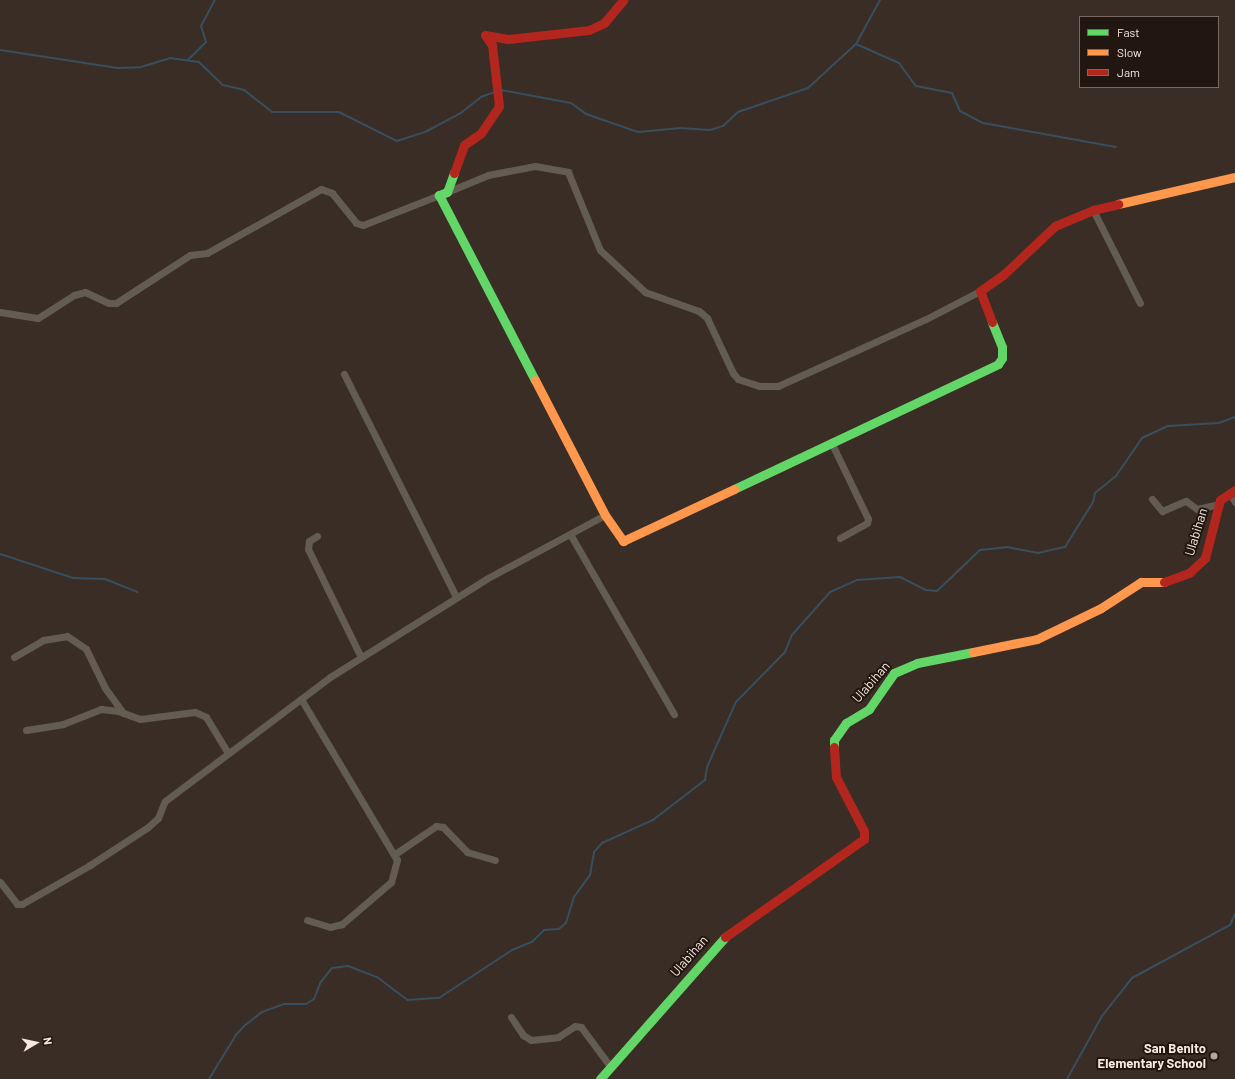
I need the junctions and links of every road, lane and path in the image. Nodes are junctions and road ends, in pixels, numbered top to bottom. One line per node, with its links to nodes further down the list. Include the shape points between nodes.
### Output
1 (623, 0): 3 (street, via 604,23 589,30 508,39 485,35 492,45 499,106 481,133 464,145)
2 (1235, 177): 4 (street)
3 (443, 193): 5 (street, via 488,175 535,166 568,172 600,250 645,292 699,311 707,318 733,373 742,381 759,386 778,386 926,320); 7 (street, via 363,225 356,224 332,193 321,189 207,253 190,255 116,303 109,303 86,292 74,295 38,318); 14 (street)
4 (1093, 210): 5 (street, via 1055,226 1003,275); 6 (street)
5 (980, 291): 9 (street, via 1002,347 1002,358 998,364)
6 (1140, 303)
7 (0, 312)
8 (344, 374): 18 (street)
9 (831, 442): 14 (street, via 629,540 619,539); 17 (street, via 868,519 867,523)
10 (1232, 491): 12 (street); 13 (street, Ulabihan)
11 (1152, 499): 13 (street, via 1162,511 1186,501 1197,509)
12 (1235, 502)
13 (1218, 504): 31 (street, Ulabihan, via 1205,558 1188,573 1169,582 1141,582 1101,608 1037,639 917,663 894,673 869,709 846,723 834,740 836,777 864,831 864,839 720,940)
14 (605, 515): 15 (street)
15 (570, 534): 18 (street); 23 (street)
16 (317, 536): 20 (street, via 309,541 308,549)
17 (840, 538)
18 (456, 597): 20 (street)
19 (14, 657): 22 (street, via 43,640 67,636 86,649 105,688)
20 (361, 657): 21 (street)
21 (301, 699): 25 (street); 26 (street)
22 (123, 713): 24 (street, via 94,711 63,724); 25 (street, via 148,719 202,713)
23 (674, 714)
24 (26, 730)
25 (228, 753): 28 (street, via 165,801 158,818 148,827 31,899 17,904)
26 (395, 854): 27 (street, via 436,826 443,827 467,852); 29 (street, via 397,867 391,882 342,924 330,927)
27 (496, 860)
28 (0, 882)
29 (306, 920)
30 (511, 1017): 31 (street, via 523,1035 531,1040 558,1037 575,1026 581,1027)
31 (610, 1066): 32 (street, Ulabihan)
32 (600, 1079)

